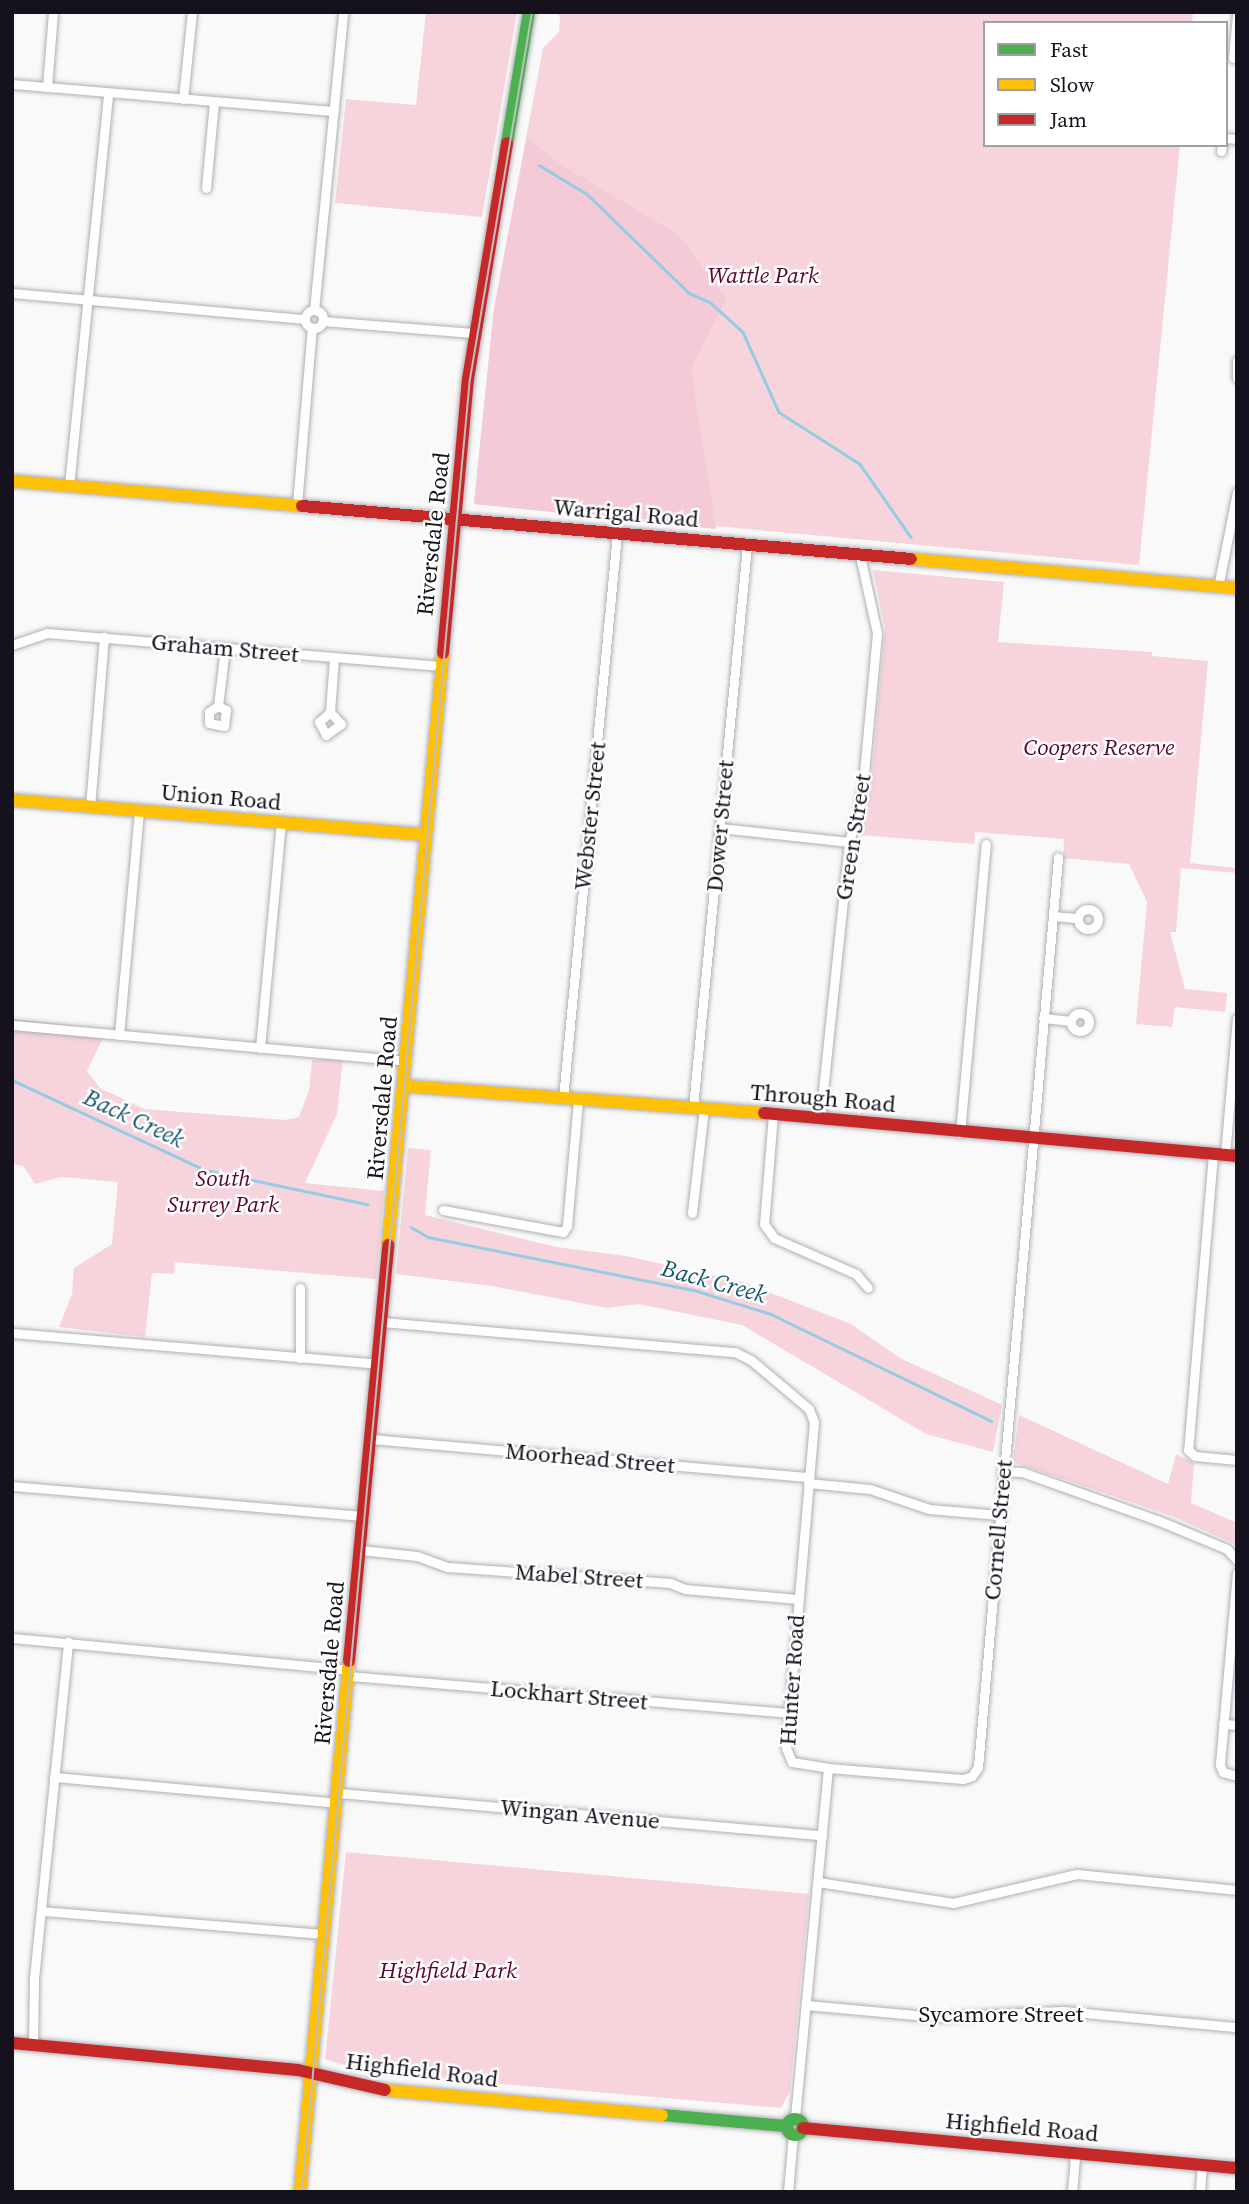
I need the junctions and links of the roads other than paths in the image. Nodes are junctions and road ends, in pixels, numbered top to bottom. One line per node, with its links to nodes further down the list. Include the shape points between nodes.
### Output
1 (54, 12): 8 (street)
2 (192, 12): 10 (street)
3 (343, 12): 12 (street)
4 (529, 12): 20 (main road, Riversdale Road)
5 (1237, 15): 6 (street)
6 (1233, 58)
7 (12, 84): 8 (street)
8 (47, 87): 9 (street)
9 (108, 93): 10 (street); 15 (street)
10 (183, 99): 11 (street)
11 (214, 102): 12 (street); 13 (street)
12 (334, 111): 16 (street)
13 (206, 188)
14 (12, 293): 15 (street)
15 (87, 300): 17 (street); 24 (street)
16 (314, 310): 17 (street); 18 (street)
17 (305, 319): 19 (street)
18 (323, 321): 19 (street); 20 (street)
19 (312, 328): 26 (street)
20 (473, 333): 27 (main road, Riversdale Road)
21 (1237, 361): 22 (street)
22 (1237, 378)
23 (12, 481): 24 (main road, Warrigal Road)
24 (69, 486): 26 (main road, Warrigal Road)
25 (1237, 492): 31 (street)
26 (297, 505): 27 (main road, Warrigal Road)
27 (454, 518): 28 (main road, Warrigal Road); 37 (main road, Riversdale Road)
28 (617, 534): 29 (main road, Warrigal Road); 59 (street, Webster Street)
29 (747, 546): 30 (main road, Warrigal Road); 44 (street, Dower Street)
30 (860, 556): 31 (main road, Warrigal Road); 46 (street, Green Street, via 877,633 862,794)
31 (1218, 587): 32 (main road, Warrigal Road)
32 (1237, 588)
33 (104, 638): 34 (street, Graham Street, via 47,633); 35 (street, Graham Street); 41 (street)
34 (12, 645)
35 (225, 648): 36 (street, Graham Street); 38 (street)
36 (334, 657): 37 (street, Graham Street); 39 (street)
37 (441, 666): 45 (main road, Riversdale Road)
38 (218, 706)
39 (330, 712)
40 (12, 800): 41 (main road, Union Road)
41 (90, 807): 42 (main road, Union Road)
42 (139, 811): 43 (main road, Union Road); 55 (street)
43 (281, 823): 45 (main road, Union Road); 56 (street)
44 (720, 828): 46 (street); 61 (street, Dower Street)
45 (426, 835): 57 (main road, Riversdale Road)
46 (849, 842): 63 (street, Green Street)
47 (986, 844): 64 (street)
48 (1058, 858): 49 (street, Cornell Street)
49 (1053, 916): 50 (street); 51 (street, Cornell Street)
50 (1078, 918)
51 (1043, 1018): 53 (street); 65 (street, Cornell Street)
52 (1237, 1019): 66 (street)
53 (1071, 1021)
54 (12, 1025): 55 (street)
55 (119, 1035): 56 (street)
56 (260, 1048): 57 (street)
57 (406, 1060): 58 (main road, Riversdale Road)
58 (404, 1086): 59 (main road, Through Road); 71 (main road, Riversdale Road)
59 (563, 1098): 60 (main road, Through Road)
60 (578, 1099): 61 (main road, Through Road); 67 (street, via 563,1232)
61 (699, 1107): 62 (main road, Through Road); 68 (street, Dower Street)
62 (773, 1115): 63 (main road, Through Road); 70 (street, via 764,1224 774,1238 856,1274)
63 (820, 1119): 64 (main road, Through Road)
64 (960, 1133): 65 (main road, Through Road)
65 (1032, 1138): 66 (main road, Through Road); 77 (street, Cornell Street)
66 (1225, 1155): 76 (street, via 1188,1450)
67 (443, 1210)
68 (692, 1213)
69 (300, 1287): 73 (street)
70 (868, 1288)
71 (382, 1322): 74 (main road, Riversdale Road); 78 (street, Hunter Road, via 735,1352 809,1409 814,1422)
72 (12, 1332): 73 (street)
73 (300, 1358): 74 (street)
74 (378, 1364): 75 (main road, Riversdale Road)
75 (371, 1439): 78 (street, Moorhead Street); 81 (main road, Riversdale Road)
76 (1237, 1460)
77 (1002, 1471): 80 (street, Cornell Street); 83 (street, via 1022,1472 1157,1520 1227,1549)
78 (808, 1480): 80 (street, Moorhead Street, via 870,1489 929,1508); 86 (street, Hunter Road)
79 (12, 1486): 81 (street)
80 (999, 1515): 95 (street, Cornell Street, via 978,1767 972,1776)
81 (364, 1516): 82 (main road, Riversdale Road)
82 (360, 1550): 86 (street, Mabel Street, via 417,1556 448,1567 670,1583 685,1589); 90 (main road, Riversdale Road)
83 (1237, 1560)
84 (1237, 1573): 85 (street)
85 (1236, 1590): 87 (street)
86 (798, 1599): 92 (street, Hunter Road)
87 (1234, 1631): 91 (street)
88 (12, 1638): 89 (street, Lockhart Street)
89 (68, 1642): 90 (street, Lockhart Street); 97 (street)
90 (349, 1673): 92 (street, Lockhart Street); 98 (main road, Riversdale Road)
91 (1232, 1683): 93 (street)
92 (789, 1713): 95 (street, Hunter Road, via 786,1756 799,1766)
93 (1223, 1724): 94 (street); 96 (street, via 1220,1765 1223,1772)
94 (1237, 1725)
95 (828, 1768): 99 (street)
96 (1237, 1776)
97 (54, 1777): 98 (street, Wingan Avenue); 102 (street)
98 (337, 1798): 99 (street, Wingan Avenue); 103 (main road, Riversdale Road)
99 (822, 1835): 100 (street)
100 (818, 1881): 101 (street, via 953,1903 1077,1874); 104 (street)
101 (1237, 1890)
102 (41, 1911): 103 (street); 107 (street)
103 (324, 1934): 108 (main road, Riversdale Road)
104 (806, 2005): 105 (street, Sycamore Street, via 937,2017 1063,2011); 109 (street)
105 (1237, 2027)
106 (12, 2043): 107 (main road, Highfield Road)
107 (33, 2045): 108 (main road, Highfield Road, via 247,2064)
108 (311, 2075): 109 (main road, Highfield Road, via 399,2092); 113 (main road, Riversdale Road)
109 (794, 2127): 110 (main road, Highfield Road); 114 (street)
110 (1075, 2154): 111 (main road, Highfield Road); 115 (street)
111 (1202, 2165): 112 (main road, Highfield Road); 116 (street)
112 (1237, 2168)
113 (300, 2192)
114 (788, 2192)
115 (1072, 2192)
116 (1200, 2192)

